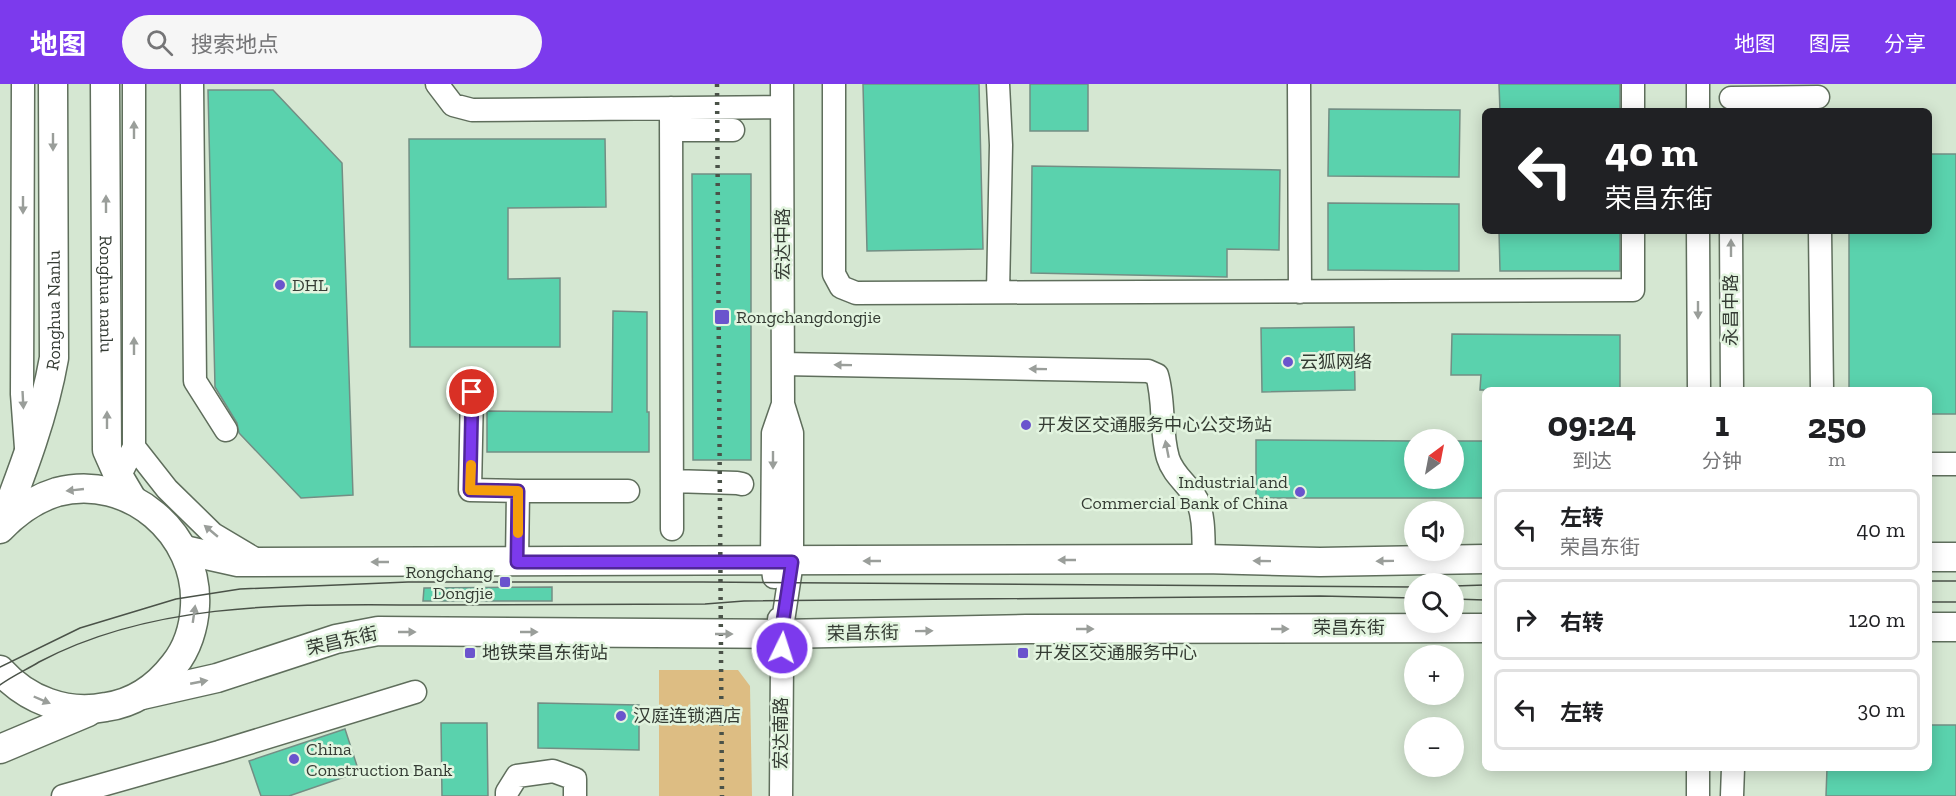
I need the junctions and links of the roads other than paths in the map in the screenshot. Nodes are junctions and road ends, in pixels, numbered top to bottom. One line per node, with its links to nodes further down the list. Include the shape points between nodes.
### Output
1 (23, 84): 33 (street, one-way to 33, via 22,394)
2 (53, 84): 33 (main road, Ronghua Nanlu, one-way to 33, via 54,358)
3 (105, 84): 38 (main road, Ronghua nanlu, one-way to 3, via 107,450)
4 (134, 84): 32 (street, one-way to 4)
5 (192, 84): 31 (street, via 195,381)
6 (782, 84): 15 (street, 宏达中路)
7 (834, 84): 24 (street, via 834,274 841,287 856,293)
8 (998, 84): 24 (street)
9 (1299, 84): 25 (street)
10 (1633, 84): 16 (street)
11 (1698, 84): 17 (street)
12 (434, 86): 18 (street, via 453,105 472,110)
13 (1818, 97): 14 (street)
14 (1731, 98)
15 (782, 107): 18 (street); 26 (street, 宏达中路)
16 (1633, 108)
17 (1698, 108)
18 (671, 119): 19 (street); 36 (street)
19 (733, 130)
20 (1633, 234): 25 (street, via 1633,290)
21 (1698, 234): 27 (street, 永昌中路, one-way to 27)
22 (1731, 234): 28 (street, 永昌中路, one-way to 22)
23 (1820, 234): 29 (street)
24 (998, 292): 25 (street)
25 (1300, 292)
26 (783, 364): 46 (street, one-way to 26, via 1203,519 1196,499 1169,460 1157,375 1148,371); 50 (street, 宏达中路, via 783,404 792,433)
27 (1699, 387)
28 (1732, 387)
29 (1822, 387)
30 (472, 392): 39 (street, via 470,490)
31 (226, 430)
32 (134, 447): 38 (street); 48 (street, one-way to 32, via 213,534 166,489)
33 (27, 457): 41 (main road, Ronghua Nanlu)
34 (1932, 464): 35 (street)
35 (1956, 464)
36 (672, 481): 37 (street); 42 (street)
37 (742, 484)
38 (125, 488): 41 (main road, one-way to 41, via 57,492 20,510); 43 (main road, via 170,529)
39 (518, 491): 40 (street); 49 (street)
40 (628, 491)
41 (0, 528)
42 (672, 529)
43 (184, 550): 48 (main road, via 238,562); 57 (main road, one-way to 43, via 165,677 180,658 190,634 196,595)
44 (1932, 556): 45 (main road)
45 (1956, 556)
46 (1204, 559): 47 (main road, one-way to 46); 50 (main road, one-way to 50)
47 (1482, 559)
48 (261, 562): 49 (main road, one-way to 48)
49 (517, 562): 50 (main road)
50 (782, 562): 54 (street, 宏达南路)
51 (1932, 627): 52 (main road)
52 (1956, 627)
53 (1482, 628): 54 (main road, 荣昌东街, one-way to 53)
54 (781, 634): 57 (main road, 荣昌东街, one-way to 54, via 217,678 336,639 378,631); 65 (street, 宏达南路)
55 (0, 670): 58 (main road, one-way to 58, via 29,695 57,707)
56 (415, 692): 62 (street)
57 (142, 695): 58 (main road)
58 (92, 710): 59 (main road)
59 (0, 749)
60 (1698, 771): 66 (street)
61 (1732, 771): 67 (street)
62 (63, 796)
63 (507, 796): 64 (street, via 517,776 553,771 575,779)
64 (575, 796)
65 (781, 796)
66 (1698, 796)
67 (1732, 796)

